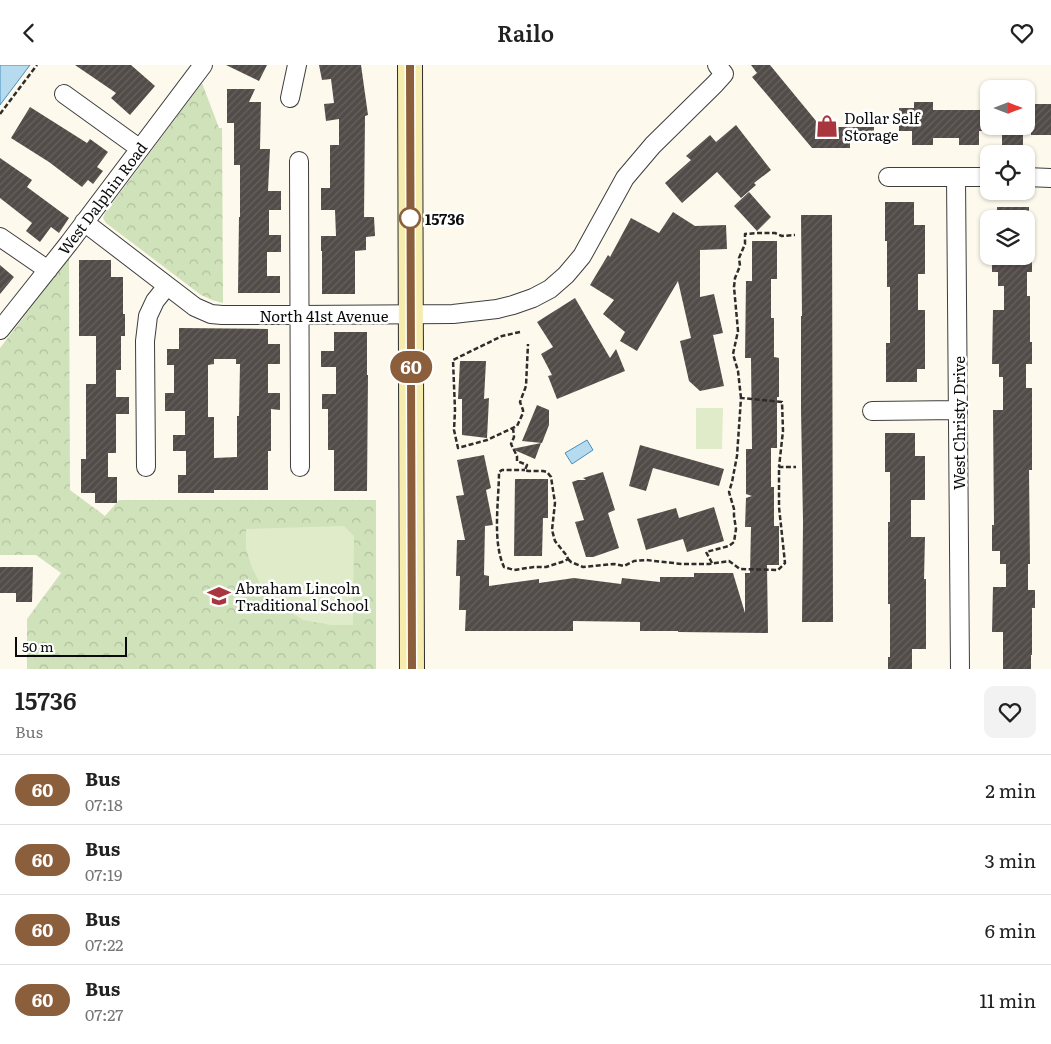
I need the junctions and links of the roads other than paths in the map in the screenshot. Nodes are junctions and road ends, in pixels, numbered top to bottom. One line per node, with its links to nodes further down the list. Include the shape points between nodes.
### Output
1 (203, 65): 7 (street, West Dalphin Road)
2 (297, 65): 6 (street)
3 (410, 65): 18 (main road)
4 (720, 69): 18 (street, North 41st Avenue, via 715,84 653,145 625,178 582,256 550,289 497,309)
5 (64, 94): 7 (street)
6 (290, 98)
7 (139, 148): 14 (street, West Dalphin Road)
8 (300, 161): 19 (street)
9 (888, 177): 10 (street)
10 (956, 177): 11 (street); 21 (street, West Christy Drive)
11 (980, 177)
12 (1035, 177): 13 (street)
13 (1051, 177)
14 (84, 222): 16 (street, West Dalphin Road); 17 (street, North 41st Avenue)
15 (0, 237): 16 (street)
16 (48, 270): 20 (street, West Dalphin Road)
17 (166, 286): 19 (street, North 41st Avenue, via 195,307 211,313); 23 (street, via 148,316)
18 (411, 314): 19 (street, North 41st Avenue); 25 (main road)
19 (299, 315): 24 (street)
20 (0, 330)
21 (958, 410): 22 (street); 26 (street, West Christy Drive)
22 (872, 411)
23 (146, 467)
24 (300, 467)
25 (412, 669)
26 (960, 669)

